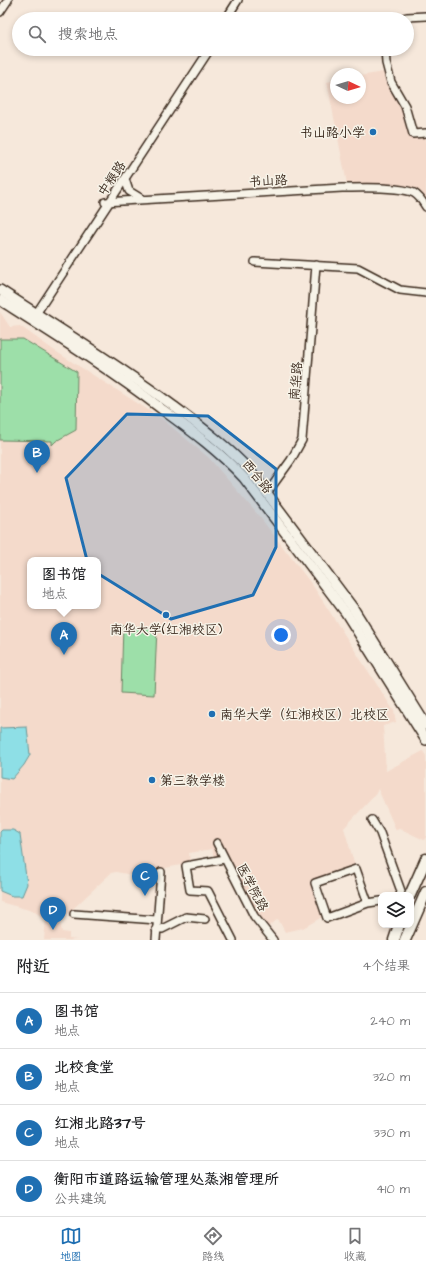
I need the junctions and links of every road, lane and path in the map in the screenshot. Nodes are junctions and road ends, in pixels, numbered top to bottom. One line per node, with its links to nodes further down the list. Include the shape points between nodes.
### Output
1 (8, 0): 4 (street)
2 (238, 0): 5 (street)
3 (243, 0): 6 (street)
4 (0, 12)
5 (230, 12)
6 (235, 12)
7 (426, 16): 8 (street)
8 (414, 17)
9 (201, 56): 15 (street, 中粮路)
10 (205, 56): 13 (street, 中粮路)
11 (386, 56): 12 (street, via 391,82 405,106 413,134)
12 (426, 133)
13 (125, 179): 14 (street, via 129,191 135,197); 15 (street, 中粮路)
14 (144, 200): 15 (street, 书山路); 16 (street, 书山路, via 379,188 412,192)
15 (107, 202): 22 (street, 中粮路)
16 (426, 207)
17 (255, 262): 18 (street)
18 (316, 265): 20 (street, via 358,268 400,290); 23 (street, 南华路, via 302,440)
19 (0, 290): 22 (main road, 西合路)
20 (426, 292)
21 (0, 300): 22 (main road, 西合路)
22 (32, 316): 24 (main road, 西合路, via 154,392 236,456 251,472 354,608); 25 (main road, 西合路, via 122,379 229,461 346,613)
23 (270, 489)
24 (426, 725)
25 (426, 740)
26 (372, 820): 31 (street, via 380,833)
27 (217, 843): 28 (street, 医学院路)
28 (224, 859): 42 (street, via 186,866 190,890 208,891); 43 (street, 医学院路, via 254,916)
29 (426, 859): 32 (highway)
30 (161, 872): 38 (street)
31 (401, 892)
32 (411, 892)
33 (426, 892): 45 (highway)
34 (378, 901): 35 (street)
35 (368, 903): 35 (street, via 356,870 315,884 327,918)
36 (74, 914): 38 (street)
37 (205, 919): 40 (street, via 186,917 162,929)
38 (157, 920): 40 (street)
39 (398, 928): 44 (highway)
40 (156, 929): 41 (street)
41 (156, 940)
42 (233, 940)
43 (273, 940)
44 (394, 940)
45 (405, 940)

